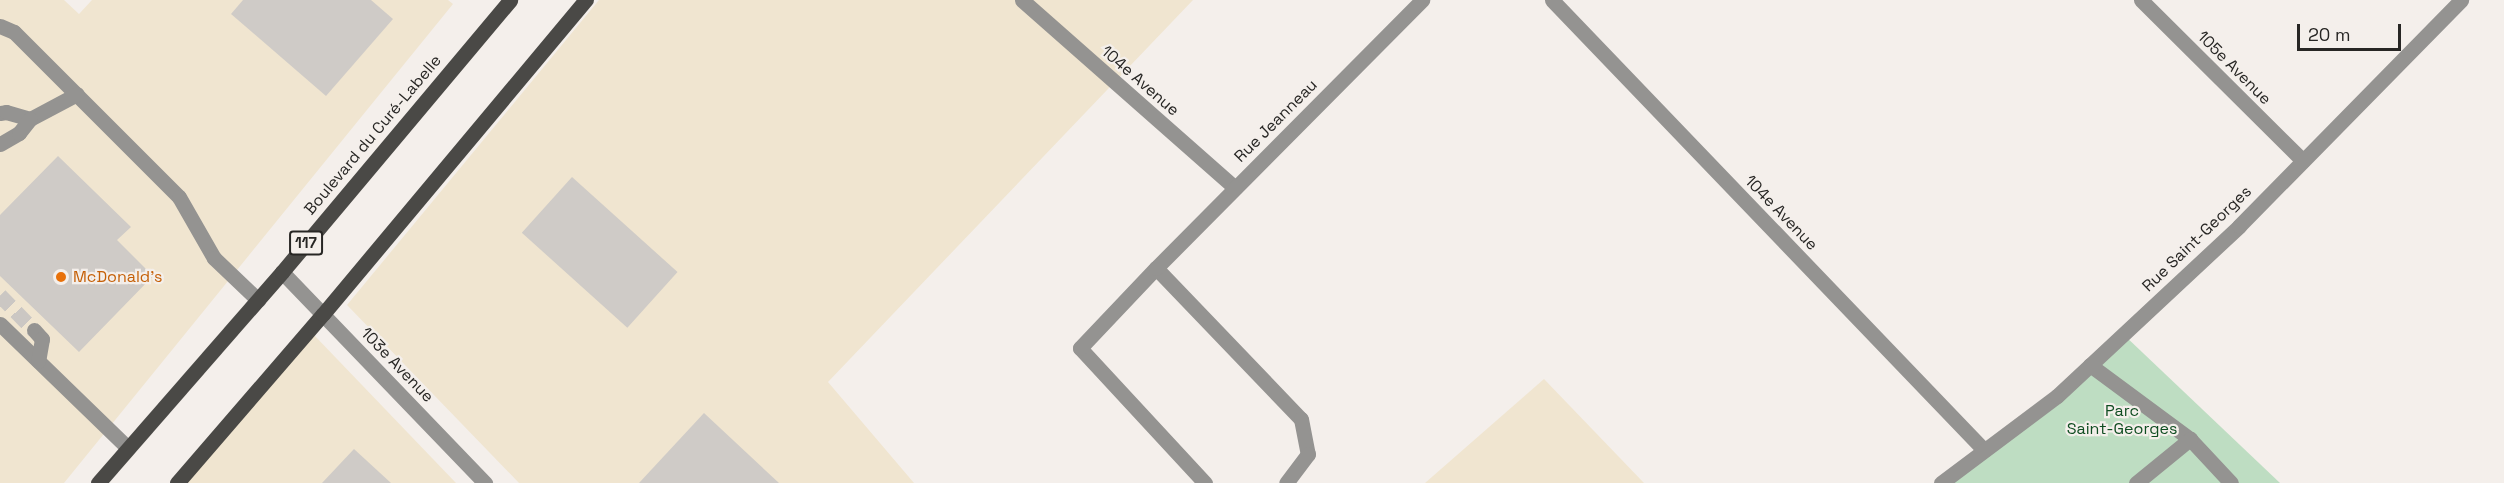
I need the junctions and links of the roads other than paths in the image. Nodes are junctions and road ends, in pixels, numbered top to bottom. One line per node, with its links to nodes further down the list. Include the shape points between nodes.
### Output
1 (510, 0): 16 (main road, Boulevard du Curé-Labelle / 117)
2 (586, 0): 18 (main road)
3 (1022, 0): 14 (street, 104e Avenue)
4 (1422, 0): 14 (street, Rue Jeanneau)
5 (1552, 0): 25 (street, 104e Avenue)
6 (2141, 0): 13 (street, 105e Avenue)
7 (2461, 0): 13 (street, Rue Saint-Georges)
8 (0, 26): 9 (street, via 14,32)
9 (77, 94): 11 (street); 17 (street, via 179,197 214,258)
10 (0, 113): 11 (street)
11 (30, 119): 12 (street, via 19,133)
12 (0, 144)
13 (2303, 161): 22 (street, Rue Saint-Georges)
14 (1235, 188): 15 (street, Rue Jeanneau)
15 (1156, 268): 29 (street, Rue Jeanneau, via 1080,348); 30 (street, via 1301,419 1308,454)
16 (282, 272): 17 (main road, Boulevard du Curé-Labelle / 117); 18 (street, 103e Avenue)
17 (258, 300): 24 (main road, Boulevard du Curé-Labelle / 117)
18 (323, 314): 27 (main road); 28 (street, 103e Avenue)
19 (0, 324): 21 (street)
20 (34, 330): 21 (street, via 42,339)
21 (38, 361): 24 (street)
22 (2090, 365): 23 (street); 25 (street, Rue Saint-Georges, via 2057,396)
23 (2190, 439): 32 (street); 33 (street)
24 (128, 448): 26 (main road, Boulevard du Curé-Labelle / 117)
25 (1984, 450): 31 (street, Rue Saint-Georges)
26 (98, 483)
27 (177, 483)
28 (485, 483)
29 (1205, 483)
30 (1286, 483)
31 (1941, 483)
32 (2136, 483)
33 (2231, 483)

